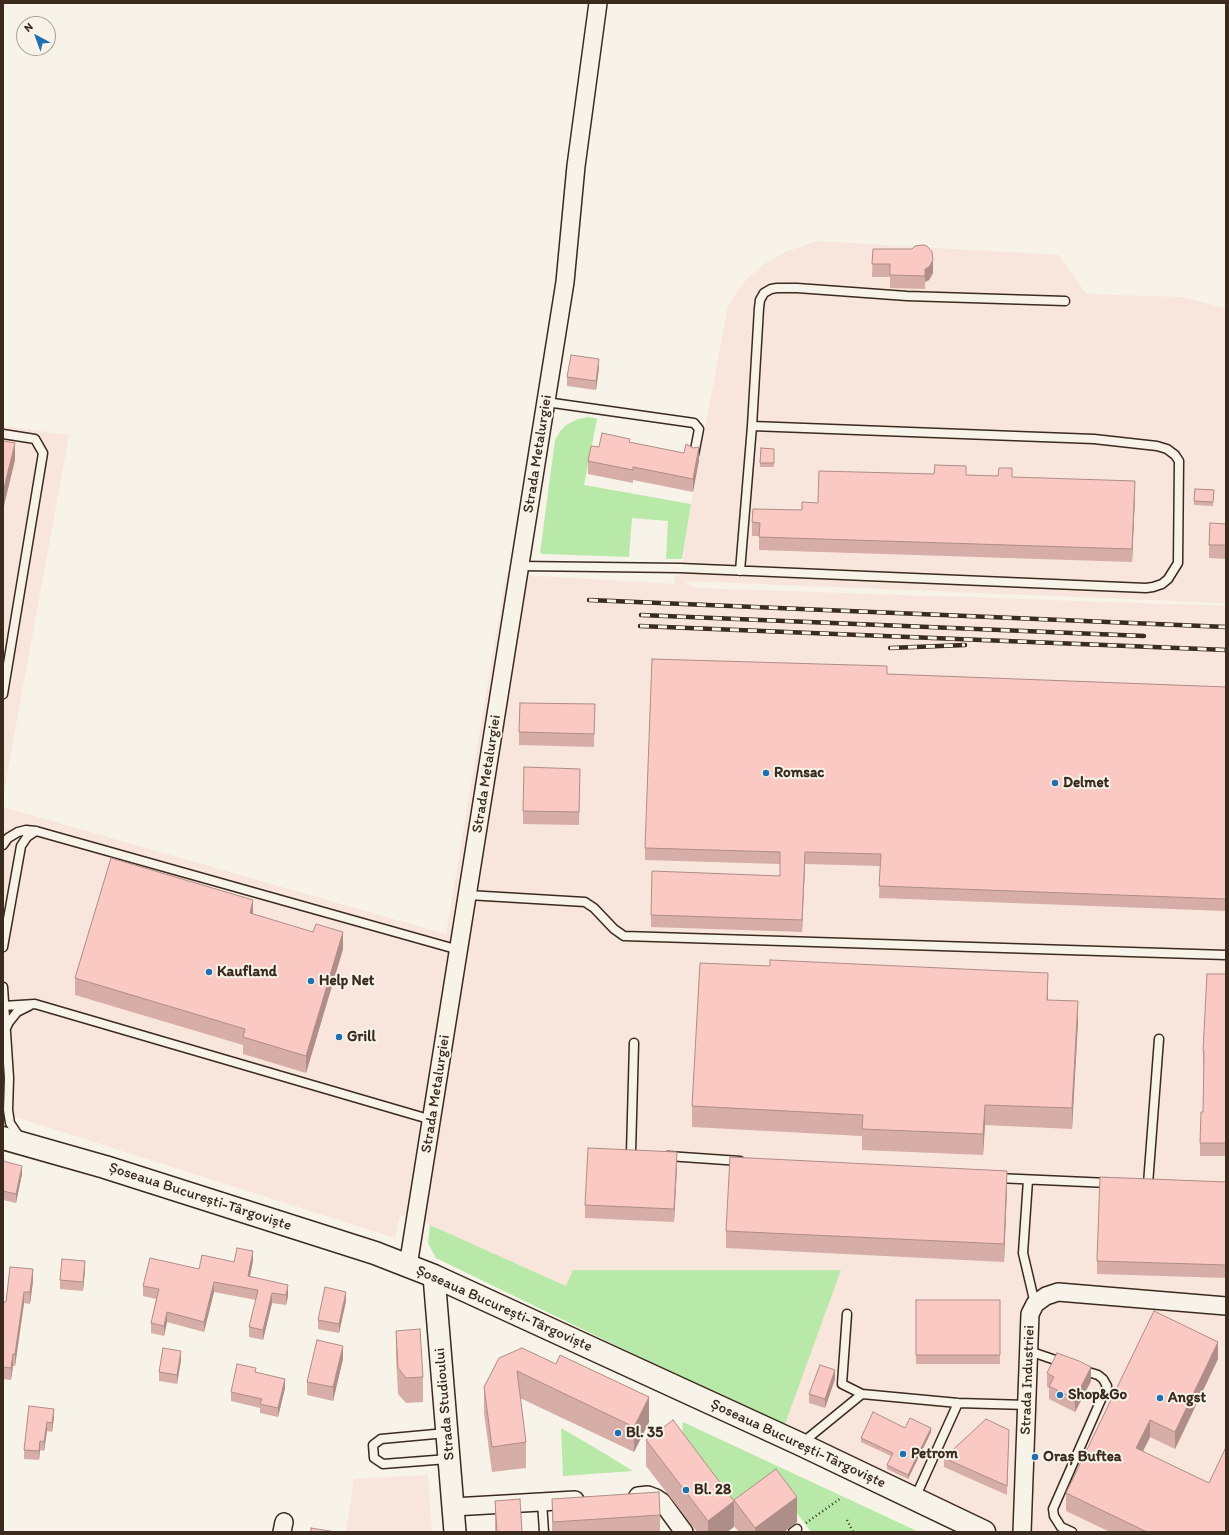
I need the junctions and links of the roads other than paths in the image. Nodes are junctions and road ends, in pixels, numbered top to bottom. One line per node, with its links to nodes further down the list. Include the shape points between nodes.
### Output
1 (598, 3): 3 (street, Strada Metalurgiei, via 576,166 565,282)
2 (1065, 301): 4 (lane, via 907,296 797,288 771,289 764,294 758,308)
3 (546, 402): 6 (lane, via 694,423 699,429); 7 (street, Strada Metalurgiei)
4 (752, 426): 8 (lane); 8 (lane, via 1094,439 1157,446 1175,455 1179,461 1178,563 1168,580 1146,588)
5 (3, 434): 9 (lane, via 35,438 43,453)
6 (694, 455)
7 (520, 566): 8 (lane); 12 (street, Strada Metalurgiei)
8 (740, 571)
9 (3, 694)
10 (36, 831): 11 (lane, via 18,832 8,838); 13 (lane, via 27,837 21,846); 14 (lane)
11 (3, 845)
12 (468, 895): 14 (street, Strada Metalurgiei); 15 (lane, via 585,902 624,936)
13 (3, 946)
14 (459, 950): 22 (street, Strada Metalurgiei)
15 (1226, 955)
16 (3, 987): 18 (lane)
17 (35, 1004): 18 (lane); 19 (lane, via 17,1012); 22 (lane)
18 (4, 1006): 19 (lane)
19 (6, 1028): 24 (lane, via 10,1123)
20 (1159, 1039): 31 (lane)
21 (634, 1043): 25 (lane)
22 (432, 1120): 32 (street, Strada Metalurgiei)
23 (3, 1138): 24 (main road, Șoseaua București-Târgoviște)
24 (27, 1144): 32 (main road, Șoseaua București-Târgoviște, via 375,1253)
25 (631, 1153)
26 (663, 1156): 27 (lane)
27 (750, 1161)
28 (988, 1178): 29 (lane)
29 (1028, 1180): 30 (lane); 34 (lane, via 1023,1253)
30 (1118, 1183)
31 (1148, 1184)
32 (408, 1266): 33 (main road, Șoseaua București-Târgoviște)
33 (434, 1276): 41 (street, Strada Studioului); 42 (main road, Șoseaua București-Târgoviște)
34 (1035, 1304): 35 (street, Strada Industriei, via 1046,1296 1058,1292); 37 (street, Strada Industriei, via 1030,1314)
35 (1226, 1306)
36 (847, 1314): 38 (lane, via 842,1384)
37 (1029, 1351): 40 (street, Strada Industriei); 54 (lane, via 1098,1375 1107,1386 1054,1509 1054,1516 1061,1527)
38 (862, 1394): 39 (lane); 42 (lane)
39 (958, 1403): 40 (lane); 46 (lane)
40 (1027, 1405): 53 (street, Strada Industriei)
41 (447, 1432): 43 (street, Strada Studioului); 43 (lane, via 381,1439 374,1444 374,1458 383,1464)
42 (800, 1444): 46 (main road, Șoseaua București-Târgoviște)
43 (449, 1459): 48 (street, Strada Studioului)
44 (625, 1496): 51 (street, via 648,1495 656,1498 662,1502)
45 (587, 1499): 47 (street)
46 (915, 1499): 52 (main road, Șoseaua București-Târgoviște)
47 (542, 1502): 48 (street); 50 (lane)
48 (453, 1507): 49 (street, Strada Studioului)
49 (455, 1532)
50 (544, 1532)
51 (684, 1532)
52 (984, 1532)
53 (1022, 1532)
54 (1072, 1532)

